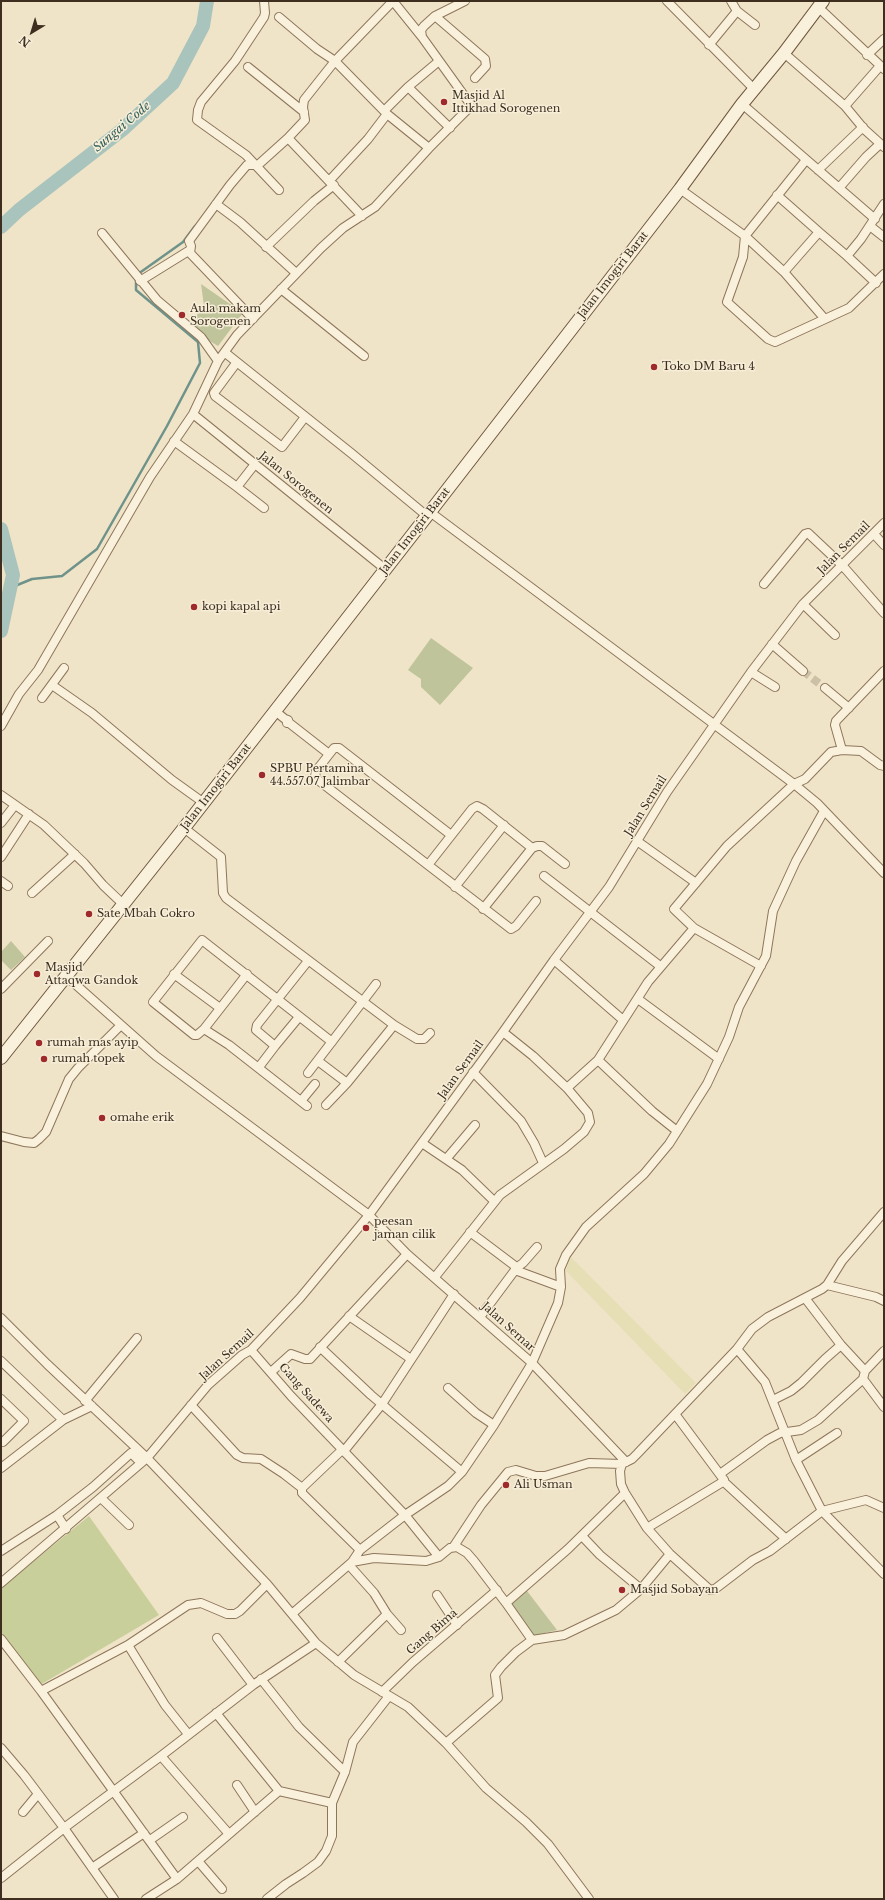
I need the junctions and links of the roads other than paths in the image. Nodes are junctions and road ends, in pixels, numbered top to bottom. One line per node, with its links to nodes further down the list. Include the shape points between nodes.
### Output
1 (264, 1): 33 (street, via 266,13 262,21 235,62 201,102 197,115 200,123 234,146)
2 (393, 1): 11 (street); 16 (street)
3 (465, 1): 8 (street)
4 (667, 1): 13 (street)
5 (731, 1): 7 (street)
6 (820, 4): 14 (main road, Jalan Imogiri Barat); 15 (street)
7 (738, 11): 10 (street); 13 (street)
8 (435, 16): 11 (street, via 424,26); 20 (street, via 485,58 486,66)
9 (278, 17): 16 (street)
10 (755, 25)
11 (422, 37): 17 (street)
12 (884, 39): 15 (street)
13 (709, 45): 22 (street)
14 (784, 53): 22 (main road, Jalan Imogiri Barat); 24 (street)
15 (867, 55): 19 (street)
16 (335, 61): 25 (street, via 304,100); 26 (street)
17 (439, 61): 21 (street); 28 (street, via 470,103 468,109)
18 (248, 67): 25 (street)
19 (882, 68): 24 (street)
20 (475, 78)
21 (408, 87): 26 (street); 28 (street)
22 (755, 90): 23 (main road, Jalan Imogiri Barat)
23 (742, 104): 32 (street); 37 (main road, Jalan Imogiri Barat)
24 (844, 106): 27 (street)
25 (304, 112): 29 (street, via 305,120)
26 (386, 113): 31 (street); 35 (street)
27 (863, 127): 30 (street); 34 (street)
28 (450, 128): 31 (street)
29 (288, 138): 33 (street, via 258,165); 35 (street)
30 (882, 145): 36 (street, via 866,157)
31 (429, 148): 42 (street, via 375,207)
32 (806, 160): 34 (street); 39 (street)
33 (254, 164): 38 (street); 40 (street, via 247,165)
34 (818, 170): 36 (street)
35 (332, 183): 42 (street); 49 (street)
36 (839, 188): 43 (street)
37 (680, 189): 47 (street); 70 (main road, Jalan Imogiri Barat)
38 (278, 190)
39 (777, 195): 46 (street); 47 (street)
40 (216, 204): 49 (street, via 240,222); 50 (street, via 189,241)
41 (884, 204): 43 (street)
42 (362, 216): 53 (street, via 343,228)
43 (875, 218): 44 (street)
44 (870, 226): 48 (street); 51 (street)
45 (102, 232): 55 (street)
46 (819, 232): 51 (street); 52 (street)
47 (745, 236): 52 (street); 59 (street, via 743,257 726,301 768,339 775,342)
48 (884, 237)
49 (266, 247): 53 (street)
50 (190, 250): 55 (street); 58 (street, via 208,273)
51 (847, 256): 56 (street)
52 (784, 272): 59 (street)
53 (296, 274): 57 (street)
54 (884, 274): 56 (street)
55 (138, 278): 62 (street, via 157,300 201,337)
56 (876, 283): 59 (street, via 849,308)
57 (281, 289): 58 (street); 61 (street)
58 (252, 318): 62 (street)
59 (824, 318)
60 (228, 355): 63 (street)
61 (364, 356)
62 (218, 361): 64 (street)
63 (237, 362): 65 (street); 65 (street, via 214,393 215,396 282,447)
64 (193, 414): 66 (street); 67 (street, Jalan Sorogenen)
65 (305, 418): 70 (street)
66 (174, 441): 68 (street); 92 (street, via 150,477 38,670 19,694)
67 (255, 464): 68 (street); 75 (street, Jalan Sorogenen)
68 (237, 487): 69 (street)
69 (264, 508)
70 (429, 514): 75 (main road, Jalan Imogiri Barat); 91 (street)
71 (884, 523): 72 (street, Jalan Semail)
72 (874, 534): 73 (street); 74 (street, Jalan Semail)
73 (884, 545)
74 (842, 565): 76 (street, via 806,533); 77 (street, Jalan Semail); 78 (street)
75 (386, 569): 90 (main road, Jalan Imogiri Barat)
76 (764, 584)
77 (803, 604): 79 (street); 80 (street, Jalan Semail)
78 (884, 613)
79 (835, 635)
80 (772, 644): 82 (street); 84 (street, Jalan Semail)
81 (64, 668): 85 (street)
82 (803, 671)
83 (884, 671): 89 (street)
84 (751, 672): 86 (street); 91 (street, Jalan Semail)
85 (52, 685): 88 (street); 98 (street, via 92,713 172,780)
86 (775, 687)
87 (825, 688): 89 (street)
88 (42, 698)
89 (849, 708): 93 (street, via 835,725)
90 (275, 711): 94 (street); 98 (main road, Jalan Imogiri Barat)
91 (715, 724): 96 (street); 106 (street, Jalan Semail, via 667,792)
92 (1, 726)
93 (842, 750): 95 (street, via 861,751); 96 (street, via 831,752 805,779)
94 (329, 754): 105 (street, via 334,748 339,748); 111 (street, via 315,773 318,780)
95 (884, 766)
96 (794, 784): 100 (street); 114 (street, via 727,846)
97 (1, 795): 99 (street)
98 (204, 802): 104 (main road, Jalan Imogiri Barat)
99 (14, 805): 101 (street); 102 (street)
100 (824, 811): 112 (street); 126 (street, via 796,861 773,911 766,956)
101 (29, 814): 108 (street); 109 (street)
102 (1, 823)
103 (504, 825): 105 (street, via 477,806); 107 (street); 115 (street)
104 (184, 828): 118 (main road, Jalan Imogiri Barat); 124 (street, via 222,859 223,893 226,898)
105 (451, 835): 111 (street)
106 (637, 841): 114 (street); 120 (street, Jalan Semail, via 609,887)
107 (532, 848): 110 (street, via 542,846); 119 (street)
108 (75, 854): 116 (street); 118 (street)
109 (1, 857)
110 (565, 864)
111 (428, 865): 115 (street)
112 (884, 874)
113 (544, 876): 120 (street)
114 (696, 882): 121 (street, via 674,909)
115 (455, 887): 119 (street)
116 (32, 893)
117 (536, 901): 119 (street, via 511,930)
118 (123, 904): 129 (main road, Jalan Imogiri Barat)
119 (483, 910)
120 (590, 912): 123 (street, Jalan Semail); 125 (street)
121 (694, 928): 125 (street); 126 (street)
122 (48, 941): 131 (street)
123 (554, 960): 137 (street); 141 (street, Jalan Semail)
124 (308, 961): 132 (street); 134 (street)
125 (660, 966): 133 (street)
126 (761, 966): 146 (street, via 739,1007)
127 (174, 974): 128 (street, via 202,940); 135 (street); 140 (street, via 153,1003 194,1035)
128 (247, 974): 132 (street); 135 (street)
129 (66, 976): 138 (street, Jalan Semar); 145 (main road, Jalan Imogiri Barat)
130 (376, 984): 134 (street)
131 (1, 990)
132 (278, 999): 136 (street); 144 (street, via 256,1028 258,1033)
133 (638, 999): 137 (street); 146 (street)
134 (362, 1002): 139 (street); 143 (street)
135 (220, 1008): 140 (street)
136 (299, 1016): 143 (street); 144 (street)
137 (624, 1020): 147 (street)
138 (121, 1025): 158 (street, via 69,1079 46,1132 34,1143); 164 (street, Jalan Semar, via 156,1056)
139 (394, 1025): 142 (street, via 417,1039 424,1039); 152 (street)
140 (204, 1029): 149 (street)
141 (503, 1032): 150 (street, Jalan Semail); 154 (street)
142 (430, 1033)
143 (332, 1042): 148 (street)
144 (276, 1046): 149 (street)
145 (1, 1058)
146 (719, 1058): 157 (street, via 693,1108)
147 (598, 1060): 154 (street); 157 (street)
148 (318, 1062): 151 (street); 152 (street)
149 (259, 1067): 153 (street, via 304,1104)
150 (473, 1072): 159 (street, Jalan Semail); 161 (street, via 521,1122)
151 (308, 1073)
152 (347, 1083): 155 (street)
153 (316, 1084)
154 (567, 1088): 161 (street, via 588,1113 590,1122 584,1132)
155 (326, 1105)
156 (475, 1125): 160 (street)
157 (677, 1131): 171 (street, via 644,1174 586,1227 566,1255 560,1269)
158 (1, 1136)
159 (422, 1143): 160 (street); 164 (street, Jalan Semail)
160 (447, 1158): 162 (street)
161 (543, 1163): 162 (street)
162 (494, 1201): 165 (street)
163 (884, 1212): 170 (street, via 842,1260)
164 (369, 1215): 167 (street, Jalan Semar); 182 (street, Jalan Semail, via 300,1298)
165 (470, 1232): 168 (street, via 515,1265); 169 (street)
166 (537, 1247): 168 (street, via 524,1263)
167 (407, 1254): 169 (street, Jalan Semar); 175 (street)
168 (515, 1269): 171 (street); 176 (street)
169 (435, 1277): 172 (street, Jalan Semar)
170 (827, 1285): 173 (street); 174 (street)
171 (561, 1287): 186 (street, via 558,1303)
172 (454, 1294): 176 (street, Jalan Semar); 184 (street)
173 (805, 1298): 179 (street); 181 (street, via 768,1316 752,1329)
174 (884, 1301)
175 (349, 1316): 180 (street); 184 (street)
176 (480, 1317): 186 (street, Jalan Semar)
177 (1, 1318): 192 (street)
178 (137, 1338): 192 (street)
179 (841, 1345): 188 (street); 191 (street, via 801,1383)
180 (320, 1347): 187 (street, via 310,1359 291,1354); 193 (street)
181 (737, 1349): 191 (street, via 765,1382); 196 (street)
182 (252, 1350): 187 (street, Gang Sadewa); 194 (street, Jalan Semail, via 242,1355 214,1380)
183 (884, 1351): 188 (street)
184 (412, 1359): 193 (street)
185 (1, 1361): 197 (street)
186 (532, 1363): 198 (street); 205 (street, Jalan Semar)
187 (271, 1372): 202 (street, Gang Sadewa)
188 (864, 1375): 195 (street); 199 (street, via 840,1402 812,1425)
189 (448, 1388): 198 (street)
190 (1, 1399): 201 (street, via 24,1421)
191 (773, 1400): 199 (street)
192 (89, 1403): 197 (street); 204 (street)
193 (382, 1404): 202 (street); 207 (street)
194 (191, 1405): 204 (street, Jalan Semail); 210 (street, via 240,1457 261,1459)
195 (884, 1407)
196 (675, 1414): 205 (street, via 637,1454); 208 (street)
197 (64, 1420): 206 (street)
198 (494, 1424): 207 (street)
199 (785, 1433): 203 (street); 208 (street, via 767,1440)
200 (837, 1433): 203 (street)
201 (2, 1443)
202 (343, 1450): 210 (street); 217 (street, Gang Sadewa)
203 (796, 1460): 215 (street)
204 (144, 1461): 209 (street, via 131,1453); 211 (street, Jalan Semail); 230 (street)
205 (624, 1463): 212 (street, via 621,1484); 223 (street, via 589,1463 545,1476 516,1470 508,1472)
206 (1, 1468)
207 (462, 1472): 217 (street, via 440,1493)
208 (722, 1478): 219 (street); 222 (street)
209 (100, 1481): 211 (street); 216 (street)
210 (302, 1488): 227 (street, via 302,1493)
211 (109, 1491): 213 (street, Jalan Semail)
212 (625, 1493): 219 (street); 221 (street)
213 (101, 1498): 218 (street); 220 (street, Jalan Semail)
214 (884, 1508): 215 (street, via 866,1500)
215 (822, 1510): 222 (street); 228 (street)
216 (57, 1515): 220 (street); 224 (street)
217 (405, 1515): 226 (street, Gang Sadewa); 227 (street)
218 (129, 1526)
219 (647, 1528): 225 (street)
220 (66, 1529): 229 (street, Jalan Semail)
221 (582, 1536): 231 (street, via 600,1555); 234 (street)
222 (786, 1539): 225 (street, via 712,1590)
223 (454, 1546): 226 (street); 232 (street, via 467,1553)
224 (1, 1551)
225 (670, 1554): 231 (street)
226 (439, 1557): 227 (street, via 426,1561)
227 (354, 1558): 235 (street); 236 (street)
228 (884, 1574)
229 (1, 1583)
230 (267, 1584): 235 (street); 242 (street, via 235,1614 227,1614 208,1605 194,1603)
231 (641, 1589): 241 (street, via 616,1610 564,1635)
232 (497, 1590): 234 (street); 237 (street, Gang Bima)
233 (436, 1595): 237 (street)
234 (506, 1603): 241 (street)
235 (293, 1613): 243 (street)
236 (387, 1614): 238 (street); 244 (street)
237 (457, 1624): 248 (street, Gang Bima)
238 (401, 1630)
239 (217, 1638): 246 (street)
240 (1, 1640): 247 (street)
241 (532, 1640): 251 (street, via 497,1671 494,1678 498,1695 496,1699)
242 (128, 1644): 247 (street); 250 (street, via 165,1705)
243 (316, 1644): 244 (street); 245 (street)
244 (338, 1662): 248 (street)
245 (261, 1679): 246 (street); 254 (street, via 299,1727)
246 (253, 1685): 249 (street)
247 (41, 1691): 256 (street)
248 (386, 1694): 251 (street, via 408,1707); 254 (street, Gang Bima, via 353,1742)
249 (216, 1713): 250 (street); 257 (street)
250 (188, 1734): 253 (street)
251 (446, 1743): 275 (street, via 486,1788 548,1844)
252 (1, 1748): 258 (street)
253 (161, 1756): 256 (street); 265 (street)
254 (345, 1772): 259 (street, Gang Bima)
255 (237, 1785): 261 (street)
256 (113, 1791): 263 (street); 264 (street)
257 (279, 1791): 259 (street); 261 (street)
258 (38, 1794): 260 (street); 263 (street)
259 (332, 1803): 274 (street, via 332,1836 326,1851 318,1862)
260 (23, 1812)
261 (255, 1812): 265 (street)
262 (183, 1817): 266 (street)
263 (64, 1828): 268 (street); 269 (street)
264 (144, 1833): 266 (street); 268 (street)
265 (229, 1834): 267 (street)
266 (150, 1840): 270 (street)
267 (198, 1861): 270 (street); 271 (street)
268 (92, 1868): 272 (street)
269 (1, 1878)
270 (177, 1879): 273 (street)
271 (222, 1889)
272 (114, 1899)
273 (146, 1899)
274 (267, 1899)
275 (589, 1899)

